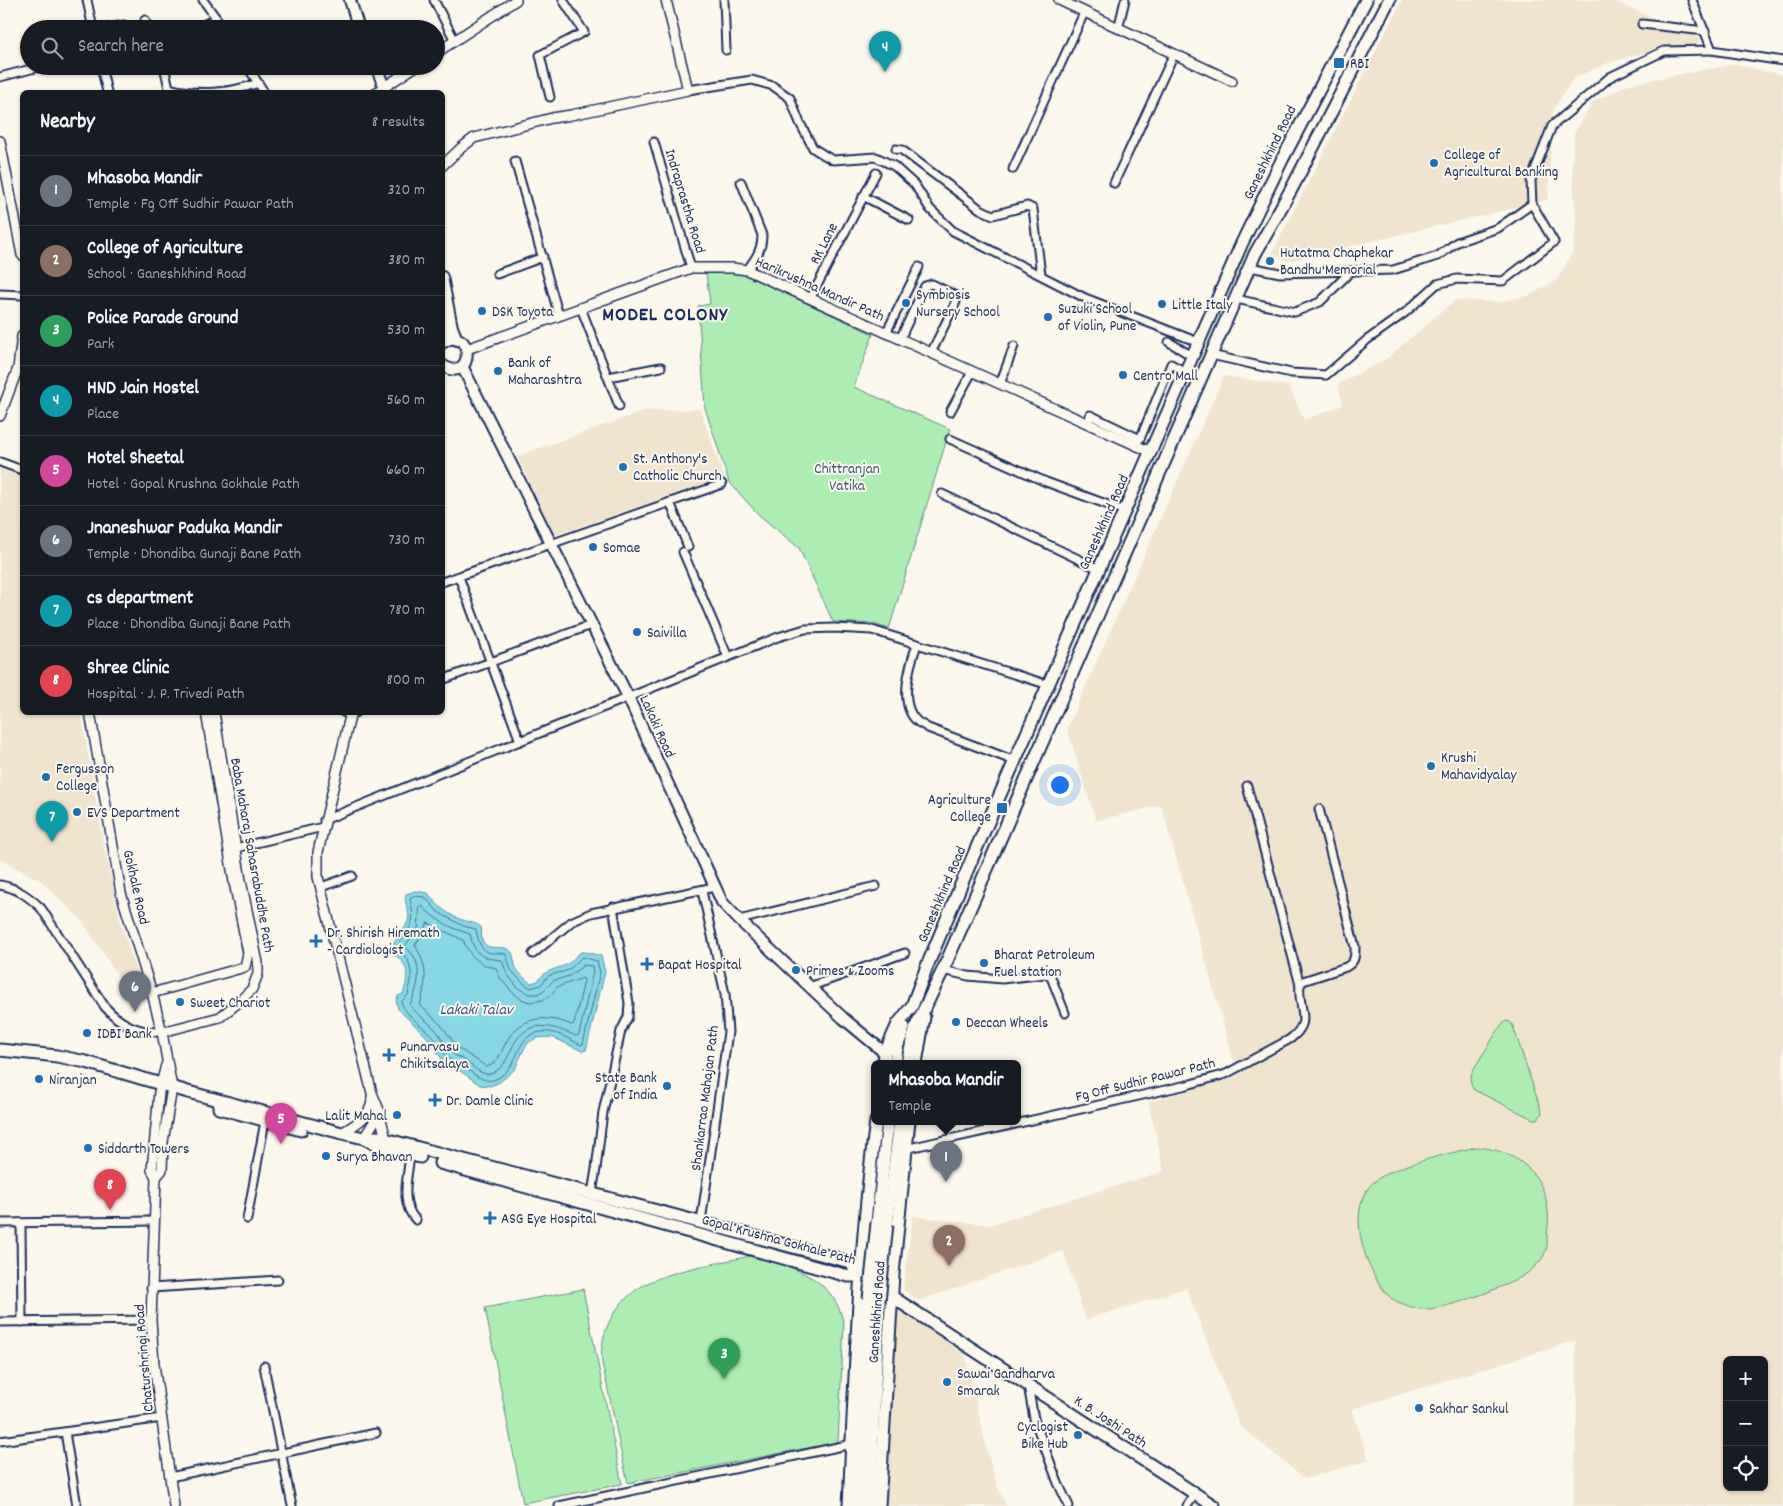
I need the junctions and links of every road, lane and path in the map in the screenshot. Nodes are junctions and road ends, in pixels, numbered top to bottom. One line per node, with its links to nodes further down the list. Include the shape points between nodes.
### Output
1 (87, 0): 16 (street)
2 (203, 0): 15 (street)
3 (350, 0): 18 (main road)
4 (434, 0): 19 (street)
5 (516, 0): 24 (street)
6 (563, 0): 46 (street, via 584,32 540,55)
7 (666, 0): 45 (street)
8 (724, 0): 26 (street)
9 (1059, 0): 14 (street)
10 (1125, 0): 22 (street)
11 (1366, 0): 60 (main road, Ganeshkhind Road)
12 (1389, 0): 61 (main road, Ganeshkhind Road)
13 (1692, 0): 23 (street)
14 (1084, 13): 22 (street); 52 (street)
15 (216, 18): 17 (street)
16 (91, 20)
17 (212, 20)
18 (356, 20)
19 (444, 20)
20 (445, 21): 24 (street)
21 (1642, 24): 23 (street)
22 (1118, 28): 28 (street)
23 (1705, 31): 27 (street)
24 (455, 41): 25 (street)
25 (445, 47)
26 (726, 50)
27 (1712, 50): 29 (street); 57 (street, via 1664,51 1610,77 1552,126 1531,180)
28 (1174, 54): 37 (street); 55 (street)
29 (1783, 61)
30 (20, 72): 36 (street)
31 (103, 75): 39 (street)
32 (166, 75): 40 (street)
33 (252, 75): 38 (street)
34 (379, 75): 43 (main road)
35 (404, 75): 44 (street)
36 (0, 77)
37 (1232, 81)
38 (258, 84): 41 (street); 42 (street)
39 (107, 90)
40 (170, 90)
41 (232, 90)
42 (262, 90)
43 (383, 90)
44 (384, 90)
45 (688, 90): 51 (street, via 474,138); 69 (street, via 752,80 773,86 790,98 813,148 833,160 876,158 894,166 915,185 930,208 953,231)
46 (550, 98)
47 (0, 142): 59 (street)
48 (654, 142): 65 (street, Indraprastha Road)
49 (896, 149): 69 (street, via 902,150 980,209 993,215 1027,206 1033,209)
50 (515, 161): 62 (street)
51 (445, 163)
52 (1012, 170)
53 (876, 173): 56 (street, RK Lane)
54 (741, 182): 66 (street, via 762,235 759,254)
55 (1114, 183)
56 (862, 198): 58 (street); 73 (street, RK Lane)
57 (1532, 204): 67 (street, via 1498,228 1457,242 1438,256 1393,270); 86 (street, via 1554,242 1503,281 1457,279 1437,284 1326,375 1292,373)
58 (909, 220)
59 (20, 232)
60 (1240, 247): 61 (main road); 82 (main road, Ganeshkhind Road)
61 (1255, 254): 63 (main road, Ganeshkhind Road)
62 (542, 257): 68 (street); 76 (street)
63 (1250, 266): 67 (street, via 1280,273); 74 (main road, Ganeshkhind Road)
64 (919, 267): 77 (street)
65 (692, 268): 66 (street, Harikrushna Mandir Path); 75 (street, Harikrushna Mandir Path)
66 (747, 270): 73 (street, Harikrushna Mandir Path)
67 (1350, 272): 74 (street, via 1320,302 1295,312)
68 (497, 274)
69 (1041, 275): 82 (street, via 1086,298)
70 (445, 292): 79 (main road)
71 (0, 294): 72 (street)
72 (20, 295)
73 (810, 299): 77 (street, Harikrushna Mandir Path)
74 (1236, 299): 86 (main road, Ganeshkhind Road)
75 (581, 308): 76 (street, Harikrushna Mandir Path); 94 (street)
76 (560, 316): 84 (street, Harikrushna Mandir Path)
77 (886, 333): 78 (street, Harikrushna Mandir Path)
78 (900, 339): 85 (street, Harikrushna Mandir Path); 85 (street, via 925,286 932,284 954,295 956,302)
79 (457, 340): 80 (main road); 84 (main road)
80 (445, 342)
81 (1170, 342): 87 (street)
82 (1198, 342): 87 (main road, Ganeshkhind Road)
83 (1014, 346): 95 (street)
84 (467, 349): 89 (main road, via 467,360)
85 (931, 353): 92 (street, Harikrushna Mandir Path)
86 (1211, 355): 140 (main road, Ganeshkhind Road)
87 (1192, 356): 93 (main road, Ganeshkhind Road)
88 (20, 360): 96 (street)
89 (462, 366): 91 (main road); 109 (main road, Lakaki Road)
90 (661, 367): 94 (street)
91 (445, 369)
92 (972, 372): 95 (street, Harikrushna Mandir Path); 98 (street)
93 (1186, 372): 100 (street, via 1171,364 1140,438 1090,415); 102 (main road, Ganeshkhind Road)
94 (608, 377): 97 (street)
95 (1000, 384): 100 (street, Harikrushna Mandir Path)
96 (4, 396): 99 (street)
97 (619, 406)
98 (950, 412)
99 (0, 416)
100 (1088, 424): 102 (street, Harikrushna Mandir Path)
101 (950, 439): 108 (street, via 1046,482)
102 (1150, 452): 108 (main road, Ganeshkhind Road)
103 (0, 462): 104 (street)
104 (20, 469)
105 (722, 484): 107 (street)
106 (942, 494): 110 (street)
107 (670, 502): 109 (street); 115 (street)
108 (1125, 510): 110 (main road, Ganeshkhind Road)
109 (550, 544): 111 (street); 113 (main road, Lakaki Road)
110 (1099, 568): 118 (main road, Ganeshkhind Road)
111 (459, 577): 112 (street); 116 (street)
112 (445, 581)
113 (591, 625): 116 (street); 119 (main road, Lakaki Road)
114 (917, 644): 115 (street, via 872,630 805,629); 118 (street); 125 (street, via 907,678 907,706 917,721)
115 (728, 657): 119 (street)
116 (490, 662): 117 (street); 124 (street)
117 (445, 679)
118 (1048, 685): 125 (main road, Ganeshkhind Road)
119 (628, 697): 124 (street); 134 (main road, Lakaki Road)
120 (91, 715): 143 (street, Gokhale Road, via 121,893)
121 (207, 715): 129 (street, Baba Maharaj Sahasrabuddhe Path)
122 (214, 715): 129 (street, Baba Maharaj Sahasrabuddhe Path)
123 (350, 715): 128 (street)
124 (520, 741): 128 (street)
125 (1016, 760): 144 (main road, Ganeshkhind Road, via 930,957)
126 (1247, 786): 141 (street, Fg Off Sudhir Pawar Path)
127 (1319, 809): 141 (street, via 1355,947 1355,958 1346,967 1303,981)
128 (324, 823): 129 (street); 133 (street, via 318,852)
129 (232, 848): 143 (street, Baba Maharaj Sahasrabuddhe Path, via 248,954 245,967); 147 (street, Baba Maharaj Sahasrabuddhe Path, via 258,974 252,989 220,1017)
130 (352, 876): 133 (street)
131 (0, 885): 147 (street, via 27,895 41,908 114,1018 148,1033)
132 (876, 886): 137 (street)
133 (321, 887): 155 (street)
134 (714, 887): 135 (street); 137 (main road, Lakaki Road, via 722,902)
135 (702, 890): 136 (street); 174 (street, Shankarrao Mahajan Path, via 725,994 728,1032)
136 (613, 907): 139 (street, via 571,922); 169 (street, via 629,1003 628,1017 621,1031 606,1094)
137 (739, 920): 142 (main road, Lakaki Road)
138 (905, 953): 142 (street)
139 (534, 954)
140 (943, 970): 145 (main road, Ganeshkhind Road); 146 (street, via 1002,979 1046,974 1051,977)
141 (1300, 985): 158 (street, Fg Off Sudhir Pawar Path, via 1303,1027 1290,1040 1226,1074)
142 (810, 988): 149 (main road, Lakaki Road)
143 (152, 993): 147 (street, Gokhale Road)
144 (912, 1006): 149 (main road, Ganeshkhind Road, via 898,1024); 150 (main road)
145 (924, 1008): 151 (main road); 152 (main road, Ganeshkhind Road)
146 (1064, 1013)
147 (162, 1032): 153 (street, Gokhale Road)
148 (0, 1050): 154 (main road, Gopal Krushna Gokhale Path, via 86,1062)
149 (885, 1058)
150 (895, 1060)
151 (908, 1060)
152 (917, 1060)
153 (166, 1064): 154 (street, Chaturshringi Road)
154 (166, 1086): 157 (main road, Gopal Krushna Gokhale Path, via 175,1096); 164 (main road, Gopal Krushna Gokhale Path); 172 (street, Chaturshringi Road, via 152,1170 156,1177)
155 (372, 1093): 156 (street); 164 (street, via 367,1115)
156 (379, 1110): 165 (street); 166 (street)
157 (265, 1121): 165 (main road, Gopal Krushna Gokhale Path, via 358,1144); 170 (street)
158 (1021, 1123)
159 (876, 1125): 176 (main road, Ganeshkhind Road)
160 (888, 1125): 176 (main road)
161 (899, 1125): 176 (main road)
162 (908, 1125): 167 (main road, Ganeshkhind Road)
163 (1010, 1125): 167 (street, Fg Off Sudhir Pawar Path)
164 (342, 1132): 165 (main road, Gopal Krushna Gokhale Path)
165 (364, 1138): 166 (main road, Gopal Krushna Gokhale Path)
166 (385, 1144): 168 (main road, Gopal Krushna Gokhale Path); 169 (main road, Gopal Krushna Gokhale Path)
167 (905, 1149): 176 (main road, Ganeshkhind Road)
168 (410, 1155): 171 (street, via 405,1197 409,1213); 177 (main road, Gopal Krushna Gokhale Path, via 848,1276)
169 (592, 1193): 174 (main road, Gopal Krushna Gokhale Path)
170 (247, 1219)
171 (416, 1220)
172 (153, 1221): 173 (street); 179 (street, Chaturshringi Road)
173 (21, 1222): 175 (street); 184 (street)
174 (701, 1222): 177 (main road, Gopal Krushna Gokhale Path, via 850,1262)
175 (0, 1223)
176 (882, 1225): 177 (main road, Ganeshkhind Road); 180 (main road, Ganeshkhind Road); 181 (main road, bridge)
177 (860, 1276): 180 (main road, K. B. Joshi Path); 191 (main road, Ganeshkhind Road)
178 (278, 1280): 179 (street)
179 (152, 1288): 182 (street, Chaturshringi Road)
180 (892, 1295): 186 (main road, K. B. Joshi Path); 202 (main road, Ganeshkhind Road)
181 (874, 1301): 200 (main road); 201 (main road)
182 (151, 1320): 184 (street); 187 (street, Chaturshringi Road)
183 (0, 1322): 184 (street)
184 (22, 1322)
185 (264, 1366): 192 (street)
186 (1028, 1385): 194 (main road, K. B. Joshi Path); 203 (street, via 1034,1419)
187 (162, 1418): 188 (street); 193 (street, Chaturshringi Road)
188 (65, 1432): 190 (street); 195 (street)
189 (376, 1433): 192 (street)
190 (0, 1441)
191 (852, 1444): 198 (street); 199 (main road, Ganeshkhind Road)
192 (282, 1453): 193 (street); 197 (street)
193 (170, 1477): 196 (street, Chaturshringi Road)
194 (1195, 1494): 204 (street); 205 (main road, K. B. Joshi Path)
195 (77, 1506)
196 (174, 1506)
197 (292, 1506)
198 (559, 1506)
199 (849, 1506)
200 (858, 1506)
201 (869, 1506)
202 (879, 1506)
203 (1069, 1506)
204 (1187, 1506)
205 (1214, 1506)

